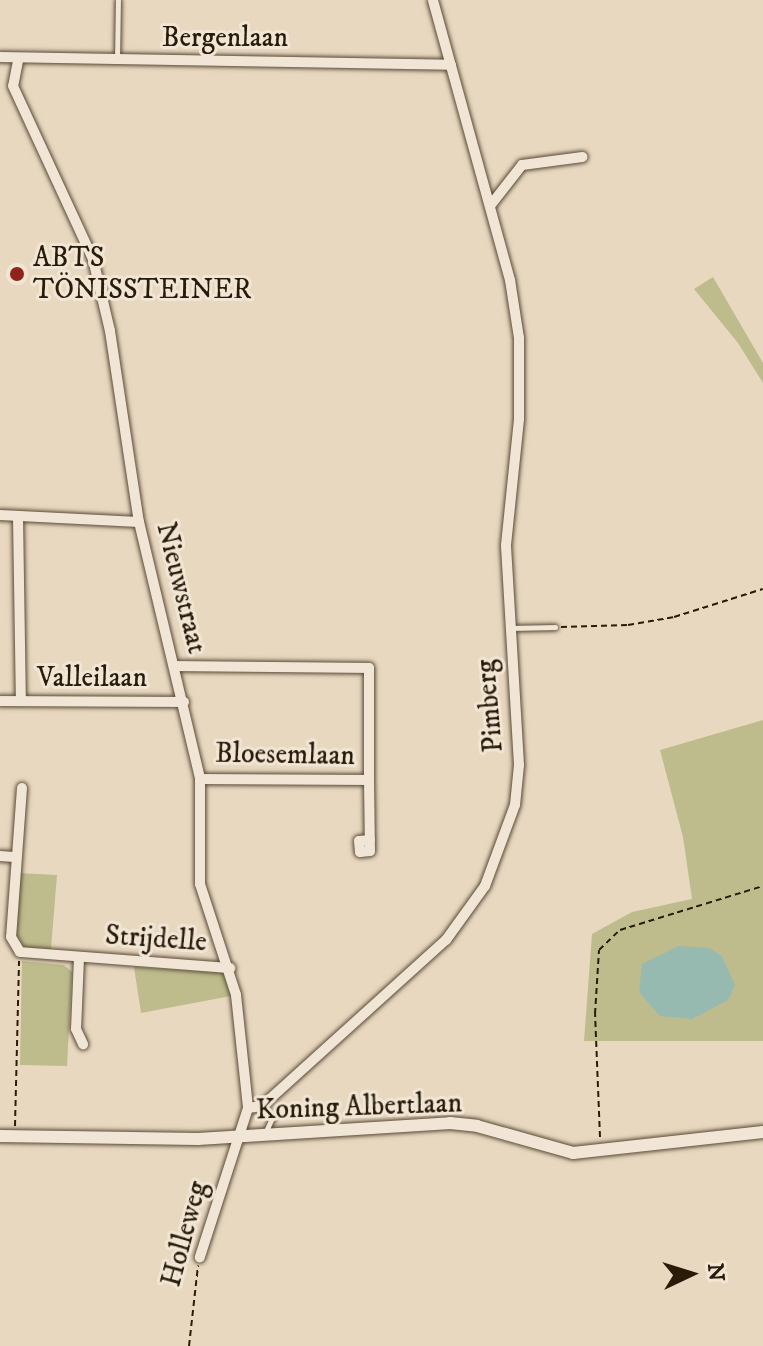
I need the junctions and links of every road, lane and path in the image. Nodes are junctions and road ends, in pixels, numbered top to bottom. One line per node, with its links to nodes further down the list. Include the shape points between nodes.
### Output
1 (118, 0): 5 (lane)
2 (433, 0): 6 (street, Pimberg)
3 (0, 57): 4 (street, Bergenlaan)
4 (18, 61): 5 (street, Bergenlaan); 11 (street, Nieuwstraat, via 13,86 21,108 93,259 110,331)
5 (117, 62): 6 (street, Bergenlaan)
6 (451, 65): 8 (street, Pimberg)
7 (582, 157): 8 (street, via 522,165)
8 (490, 206): 14 (street, Pimberg, via 515,309 521,370 506,545)
9 (0, 515): 10 (street)
10 (18, 517): 11 (street); 17 (street)
11 (139, 522): 15 (street, Nieuwstraat)
12 (763, 589): 13 (path, via 658,620)
13 (555, 627): 14 (lane)
14 (507, 628): 30 (street, Pimberg, via 518,784 508,835 485,886 446,940)
15 (176, 666): 18 (street, Nieuwstraat); 20 (street, Bloesemlaan, via 369,668)
16 (0, 701): 17 (street, Valleilaan)
17 (21, 701): 18 (street, Valleilaan)
18 (184, 702): 19 (street, Nieuwstraat)
19 (200, 779): 20 (street, Bloesemlaan); 28 (street, Nieuwstraat, via 200,884)
20 (369, 780): 22 (street, Bloesemlaan, via 369,823 370,837 370,851 360,852 359,841)
21 (22, 788): 24 (street)
22 (370, 840)
23 (0, 856): 24 (street)
24 (14, 857): 26 (street, via 11,937)
25 (763, 886): 37 (path, via 620,930 599,950 595,1000)
26 (20, 952): 27 (street, Strijdelle); 35 (path)
27 (79, 958): 28 (street, Strijdelle); 29 (street, Strijdelle, via 76,1029)
28 (230, 968): 31 (street, Nieuwstraat)
29 (83, 1044)
30 (262, 1106): 31 (street); 33 (lane, via 270,1113 271,1125)
31 (248, 1108): 36 (street, Nieuwstraat)
32 (763, 1132): 33 (street, Koning Albertlaan, via 573,1153 466,1124)
33 (258, 1134): 36 (street, Koning Albertlaan)
34 (0, 1136): 35 (street, Koning Albertlaan)
35 (15, 1136): 36 (street, Koning Albertlaan)
36 (237, 1136): 38 (street, Holleweg)
37 (600, 1142)
38 (200, 1257): 39 (path, Holleweg, via 188,1321)
39 (189, 1346)

